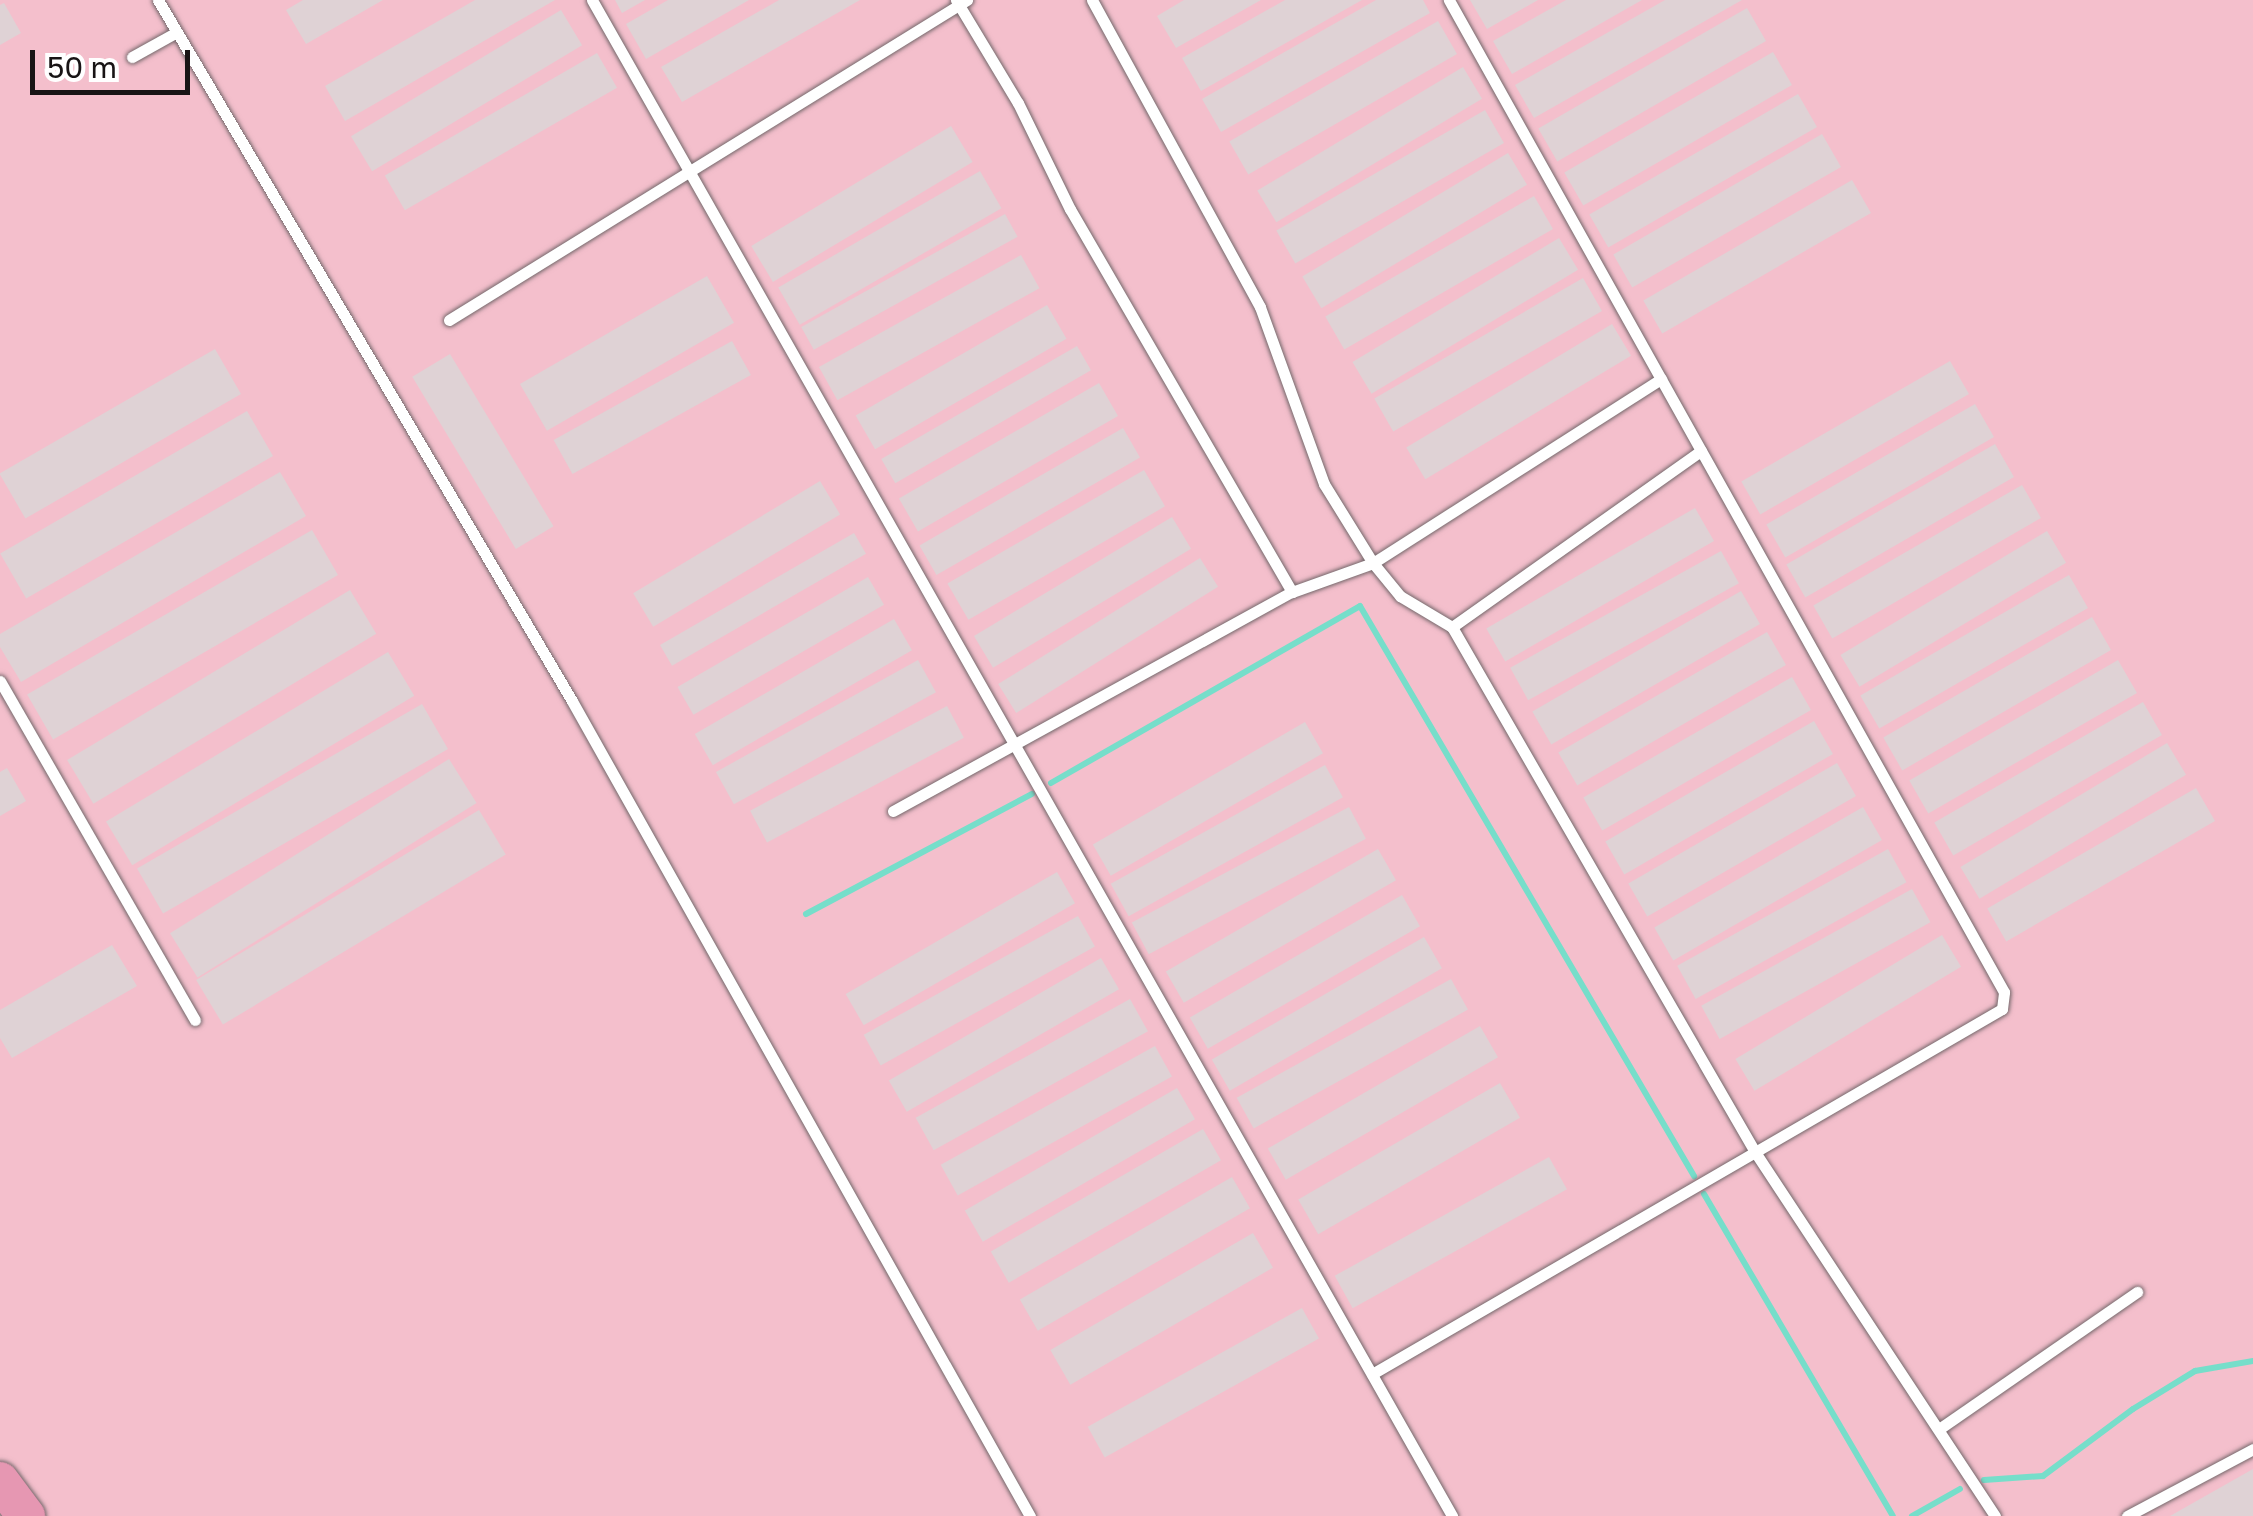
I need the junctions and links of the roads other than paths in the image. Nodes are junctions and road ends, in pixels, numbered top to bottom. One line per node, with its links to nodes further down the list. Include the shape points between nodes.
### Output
1 (158, 0): 6 (lane)
2 (592, 0): 8 (lane)
3 (1092, 0): 12 (lane, via 1260,308 1324,484)
4 (1449, 0): 10 (lane)
5 (960, 1): 8 (lane); 13 (lane, via 1080,226)
6 (177, 32): 7 (lane); 26 (lane, via 572,702)
7 (132, 57)
8 (690, 175): 9 (lane); 16 (lane)
9 (450, 320)
10 (1661, 379): 11 (lane); 12 (lane)
11 (1701, 452): 14 (lane); 19 (lane, via 2004,992 2002,1009)
12 (1373, 562): 13 (lane); 14 (lane, via 1400,596)
13 (1292, 592): 16 (lane)
14 (1452, 627): 19 (lane)
15 (0, 681): 18 (lane)
16 (1016, 746): 17 (lane); 21 (lane)
17 (893, 811)
18 (195, 1020)
19 (1756, 1152): 21 (lane); 22 (lane)
20 (2137, 1292): 22 (lane)
21 (1372, 1374): 27 (lane)
22 (1940, 1429): 28 (lane)
23 (2253, 1448): 29 (lane)
24 (0, 1481): 25 (main road)
25 (26, 1516)
26 (1030, 1516)
27 (1452, 1516)
28 (1995, 1516)
29 (2128, 1516)

